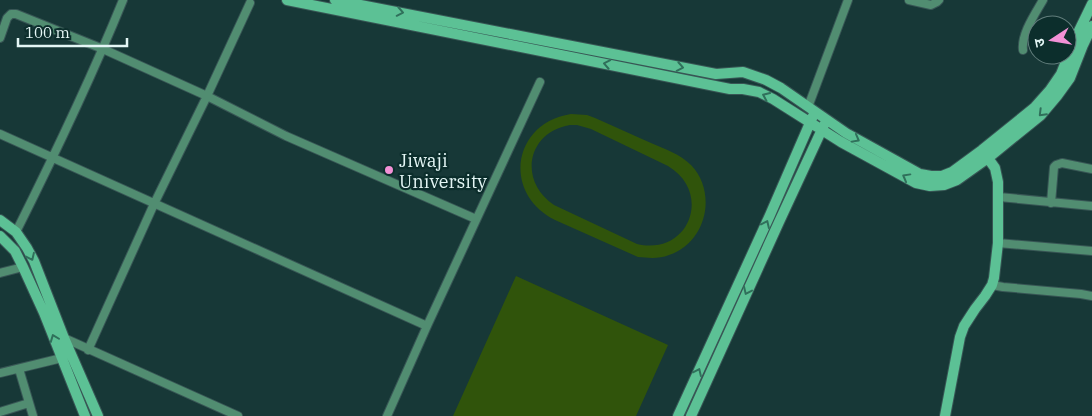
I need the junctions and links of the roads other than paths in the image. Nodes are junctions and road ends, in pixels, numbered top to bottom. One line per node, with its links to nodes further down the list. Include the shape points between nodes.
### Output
1 (123, 0): 12 (street)
2 (287, 0): 18 (main road, one-way to 2, via 759,92 730,89)
3 (335, 0): 17 (main road, one-way to 17, via 716,74 744,72 781,88)
4 (848, 0): 17 (street)
5 (909, 0): 6 (street, via 931,4)
6 (939, 0)
7 (1042, 0): 13 (street, via 1024,37)
8 (250, 3): 16 (street)
9 (1092, 4): 15 (main road)
10 (1092, 26): 15 (main road, via 1070,78)
11 (0, 38): 12 (street, via 7,18 16,14)
12 (103, 49): 16 (street); 22 (street)
13 (1023, 50)
14 (540, 82): 28 (street)
15 (1054, 93): 21 (main road, via 1041,115)
16 (207, 96): 26 (street); 28 (street, via 286,136)
17 (812, 109): 18 (main road); 19 (main road)
18 (811, 122): 19 (main road); 52 (main road, one-way to 18)
19 (825, 125): 21 (main road, via 846,133 920,174 931,176 952,172); 53 (main road, one-way to 53)
20 (0, 134): 22 (street)
21 (985, 154): 24 (main road, via 997,174)
22 (53, 158): 26 (street); 30 (street)
23 (1092, 169): 25 (street, via 1062,163 1056,165)
24 (999, 197): 25 (street); 32 (main road)
25 (1051, 203): 27 (street)
26 (154, 204): 38 (street); 40 (street)
27 (1092, 206)
28 (476, 219): 38 (street)
29 (0, 220): 30 (main road)
30 (16, 232): 39 (main road, one-way to 39, via 34,261)
31 (0, 236): 34 (main road, via 15,251)
32 (998, 243): 33 (street); 36 (main road)
33 (1092, 251)
34 (23, 267): 35 (street); 42 (main road, one-way to 34)
35 (0, 274)
36 (992, 285): 37 (street); 54 (main road, via 960,337)
37 (1092, 296)
38 (427, 326): 51 (street)
39 (64, 338): 40 (street); 41 (main road)
40 (88, 350): 50 (street)
41 (72, 356): 42 (street); 49 (main road)
42 (61, 358): 43 (street); 48 (main road)
43 (19, 369): 44 (street); 45 (street)
44 (0, 373)
45 (29, 403): 46 (street); 47 (street)
46 (0, 412)
47 (33, 416)
48 (85, 416)
49 (98, 416)
50 (238, 416)
51 (387, 416)
52 (678, 416)
53 (691, 416)
54 (945, 416)

